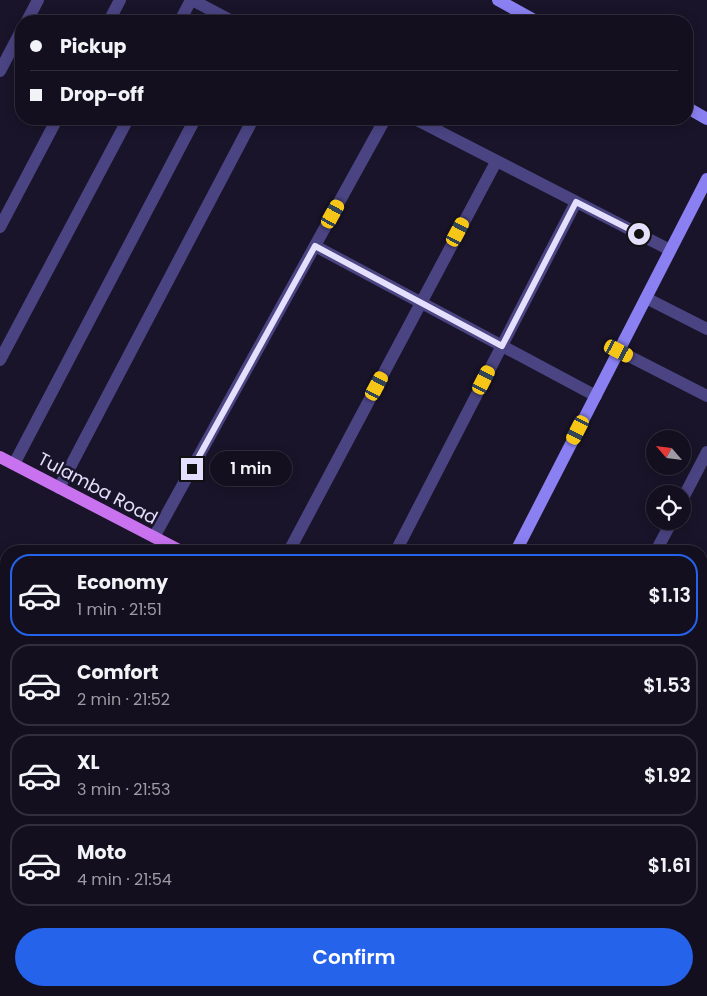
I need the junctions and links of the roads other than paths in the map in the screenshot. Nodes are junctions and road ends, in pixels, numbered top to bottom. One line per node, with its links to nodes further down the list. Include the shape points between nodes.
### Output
1 (38, 0): 5 (street)
2 (120, 0): 6 (street)
3 (191, 0): 7 (street); 8 (street)
4 (498, 0): 9 (street)
5 (30, 15)
6 (112, 15)
7 (183, 15)
8 (220, 15)
9 (525, 15)
10 (15, 42): 11 (street)
11 (0, 71)
12 (693, 111): 13 (street)
13 (707, 119)
14 (54, 125): 23 (street)
15 (125, 125): 31 (street)
16 (193, 125): 36 (street)
17 (250, 125): 38 (street)
18 (383, 125): 24 (street)
19 (426, 125): 20 (street)
20 (496, 162): 22 (street); 27 (street)
21 (707, 179): 25 (street)
22 (576, 202): 25 (street); 29 (street)
23 (0, 227)
24 (315, 246): 27 (street); 40 (street)
25 (670, 250): 26 (street)
26 (646, 298): 28 (street); 30 (street)
27 (421, 303): 29 (street); 42 (street)
28 (707, 329)
29 (502, 346): 32 (street); 43 (street)
30 (619, 351): 32 (street); 33 (street)
31 (0, 360)
32 (596, 396): 44 (street)
33 (707, 396)
34 (707, 452): 37 (street)
35 (0, 457): 36 (main road, Tulamba Road)
36 (14, 464): 38 (main road, Tulamba Road)
37 (690, 485)
38 (59, 488): 40 (main road, Tulamba Road)
39 (667, 530): 45 (street)
40 (154, 538): 41 (main road, Tulamba Road)
41 (169, 545)
42 (292, 545)
43 (399, 545)
44 (519, 545)
45 (659, 545)

